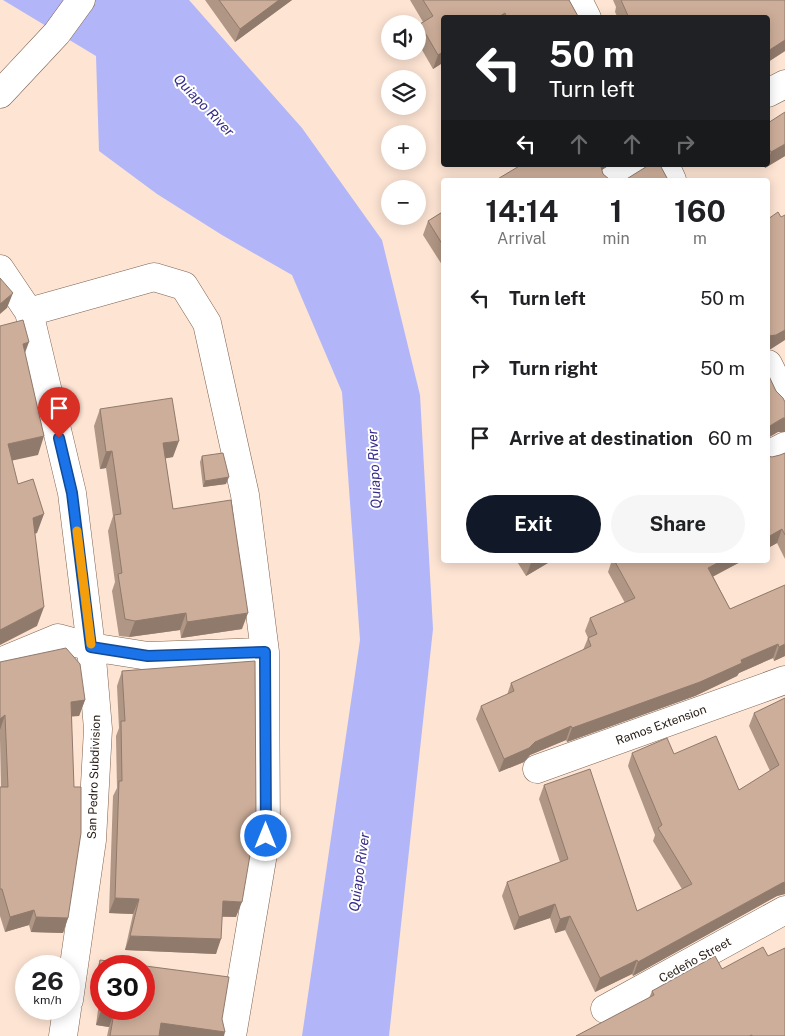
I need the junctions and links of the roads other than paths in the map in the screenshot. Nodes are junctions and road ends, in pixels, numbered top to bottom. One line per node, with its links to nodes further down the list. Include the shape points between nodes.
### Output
1 (81, 0): 6 (street, via 57,33)
2 (578, 0): 3 (street)
3 (586, 15)
4 (785, 84): 5 (street)
5 (770, 92)
6 (0, 94)
7 (635, 167): 8 (street)
8 (616, 178)
9 (0, 269): 10 (street, San Pedro Subdivision)
10 (29, 312): 15 (street, San Pedro Subdivision, via 72,493); 16 (street, via 154,277 184,286 207,323 216,362 245,495)
11 (770, 368): 12 (street)
12 (785, 398)
13 (785, 446): 14 (street)
14 (770, 455)
15 (91, 647): 16 (street, via 148,656); 17 (street, via 58,638); 21 (street, San Pedro Subdivision, via 98,729 92,840)
16 (265, 652): 25 (street, via 266,836)
17 (0, 662)
18 (785, 680): 19 (street, Ramos Extension)
19 (537, 769)
20 (785, 910): 22 (street, Cedeño Street)
21 (75, 955)
22 (605, 1009)
23 (65, 1020): 24 (street)
24 (63, 1036)
25 (232, 1036)

